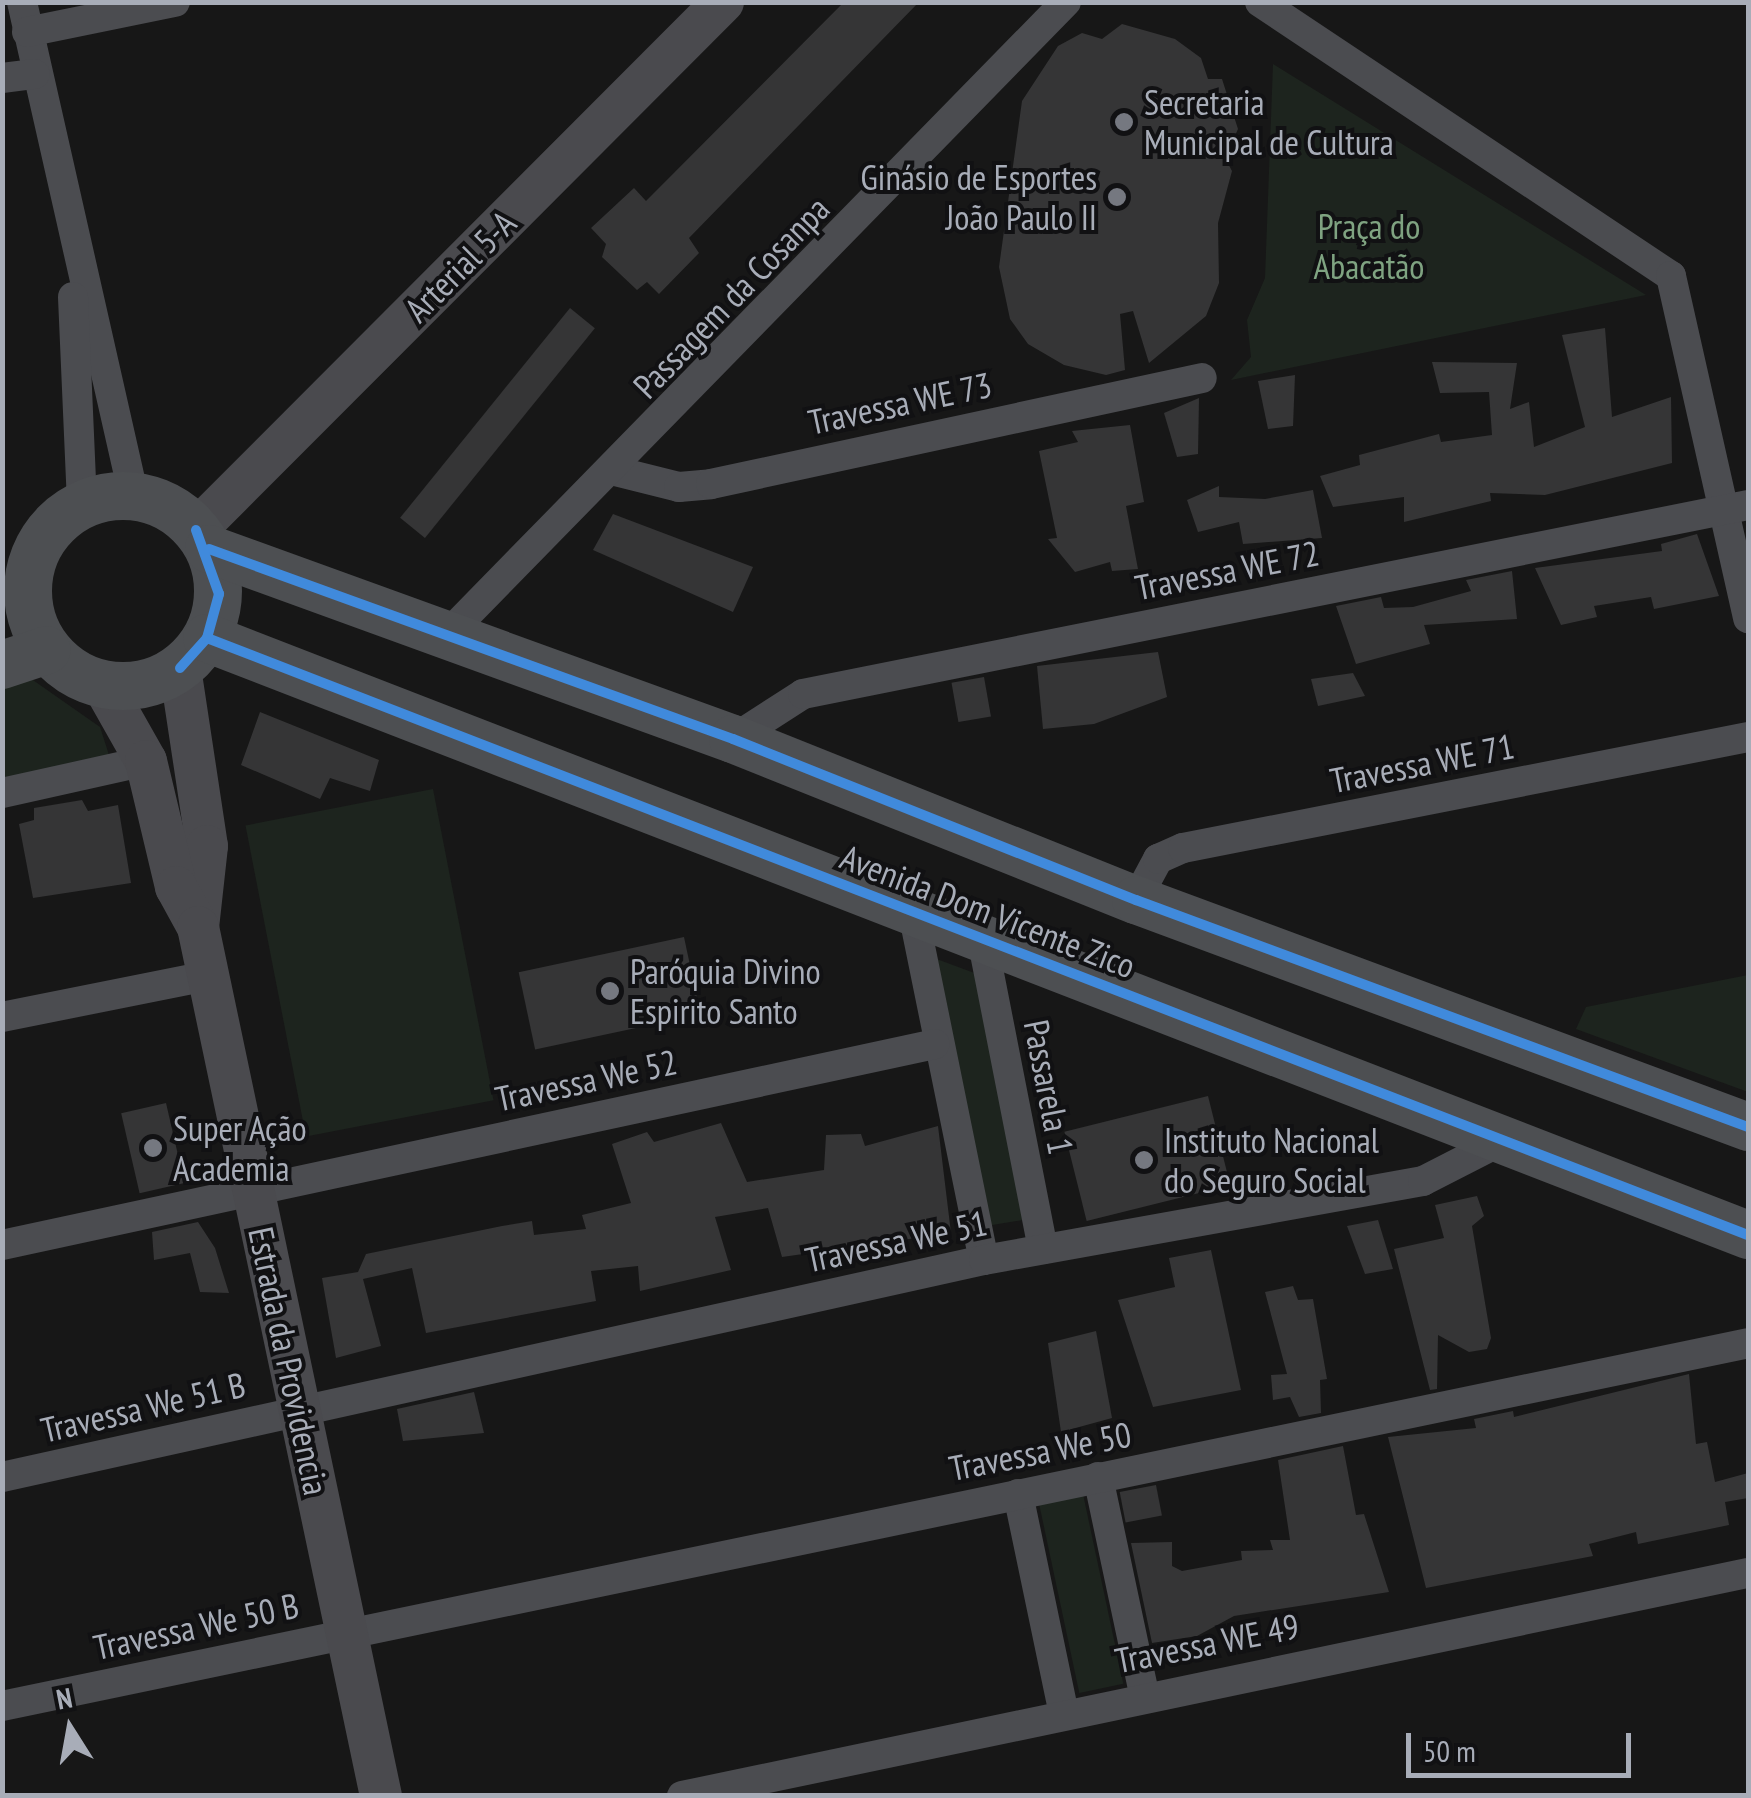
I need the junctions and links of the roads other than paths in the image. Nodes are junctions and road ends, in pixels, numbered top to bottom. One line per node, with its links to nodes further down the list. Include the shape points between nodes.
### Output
1 (175, 2): 5 (street)
2 (723, 2): 14 (main road, Arterial 5-A)
3 (1066, 2): 10 (street, Passagem da Cosanpa)
4 (1260, 2): 13 (street, via 1671,276)
5 (25, 17): 6 (street)
6 (35, 74): 7 (street); 8 (street)
7 (2, 78)
8 (69, 224): 11 (street); 12 (street)
9 (1202, 378): 10 (street, Travessa WE 73, via 711,484 679,486)
10 (615, 471): 17 (street, Passagem da Cosanpa, via 540,534)
11 (134, 496): 12 (main road); 14 (main road, via 168,507)
12 (82, 505): 15 (main road)
13 (1738, 507): 16 (street); 23 (street, Travessa WE 72, via 803,694)
14 (203, 539): 17 (main road, Avenida Dom Vicente Zico); 19 (main road, via 219,594)
15 (23, 550): 18 (main road)
16 (1748, 618)
17 (444, 637): 23 (main road, Avenida Dom Vicente Zico)
18 (48, 650): 20 (main road); 21 (main road)
19 (193, 654): 21 (main road, via 143,685); 27 (main road, Avenida Dom Vicente Zico); 28 (main road, Estrada da Providencia, via 207,846)
20 (2, 665)
21 (103, 685): 24 (main road, Estrada da Providencia)
22 (1748, 737): 26 (street, Travessa WE 71, via 1182,848 1158,859)
23 (733, 739): 26 (main road, Avenida Dom Vicente Zico)
24 (146, 761): 25 (street); 28 (main road, Estrada da Providencia, via 176,888)
25 (2, 793)
26 (1136, 900): 33 (main road, Avenida Dom Vicente Zico)
27 (913, 912): 29 (main road, Avenida Dom Vicente Zico); 32 (street)
28 (198, 926): 30 (main road, Estrada da Providencia)
29 (982, 938): 34 (main road, Avenida Dom Vicente Zico); 38 (street, Passarela 1)
30 (208, 976): 31 (street); 35 (main road, Estrada da Providencia)
31 (2, 1017)
32 (936, 1044): 35 (street, Travessa We 52); 39 (street)
33 (1748, 1127)
34 (1502, 1140): 36 (main road, Avenida Dom Vicente Zico); 38 (street, Travessa We 51, via 1423,1181)
35 (253, 1191): 37 (street, Travessa We 52); 41 (main road, Estrada da Providencia)
36 (1748, 1234)
37 (2, 1246)
38 (1043, 1249): 39 (street, Travessa We 51)
39 (984, 1260): 41 (street, Travessa We 51)
40 (1748, 1343): 43 (street, Travessa We 50)
41 (300, 1409): 42 (street, Travessa We 51 B); 46 (main road, Estrada da Providencia)
42 (2, 1477)
43 (1098, 1478): 44 (street, Travessa We 50); 47 (street)
44 (1018, 1494): 46 (street, Travessa We 50); 49 (street)
45 (1748, 1573): 47 (street, Travessa WE 49)
46 (347, 1632): 48 (street, Travessa We 50 B); 50 (main road, Estrada da Providencia)
47 (1144, 1694): 49 (street, Travessa WE 49)
48 (2, 1706)
49 (1064, 1710): 51 (street, Travessa WE 49)
50 (381, 1796)
51 (682, 1796)

